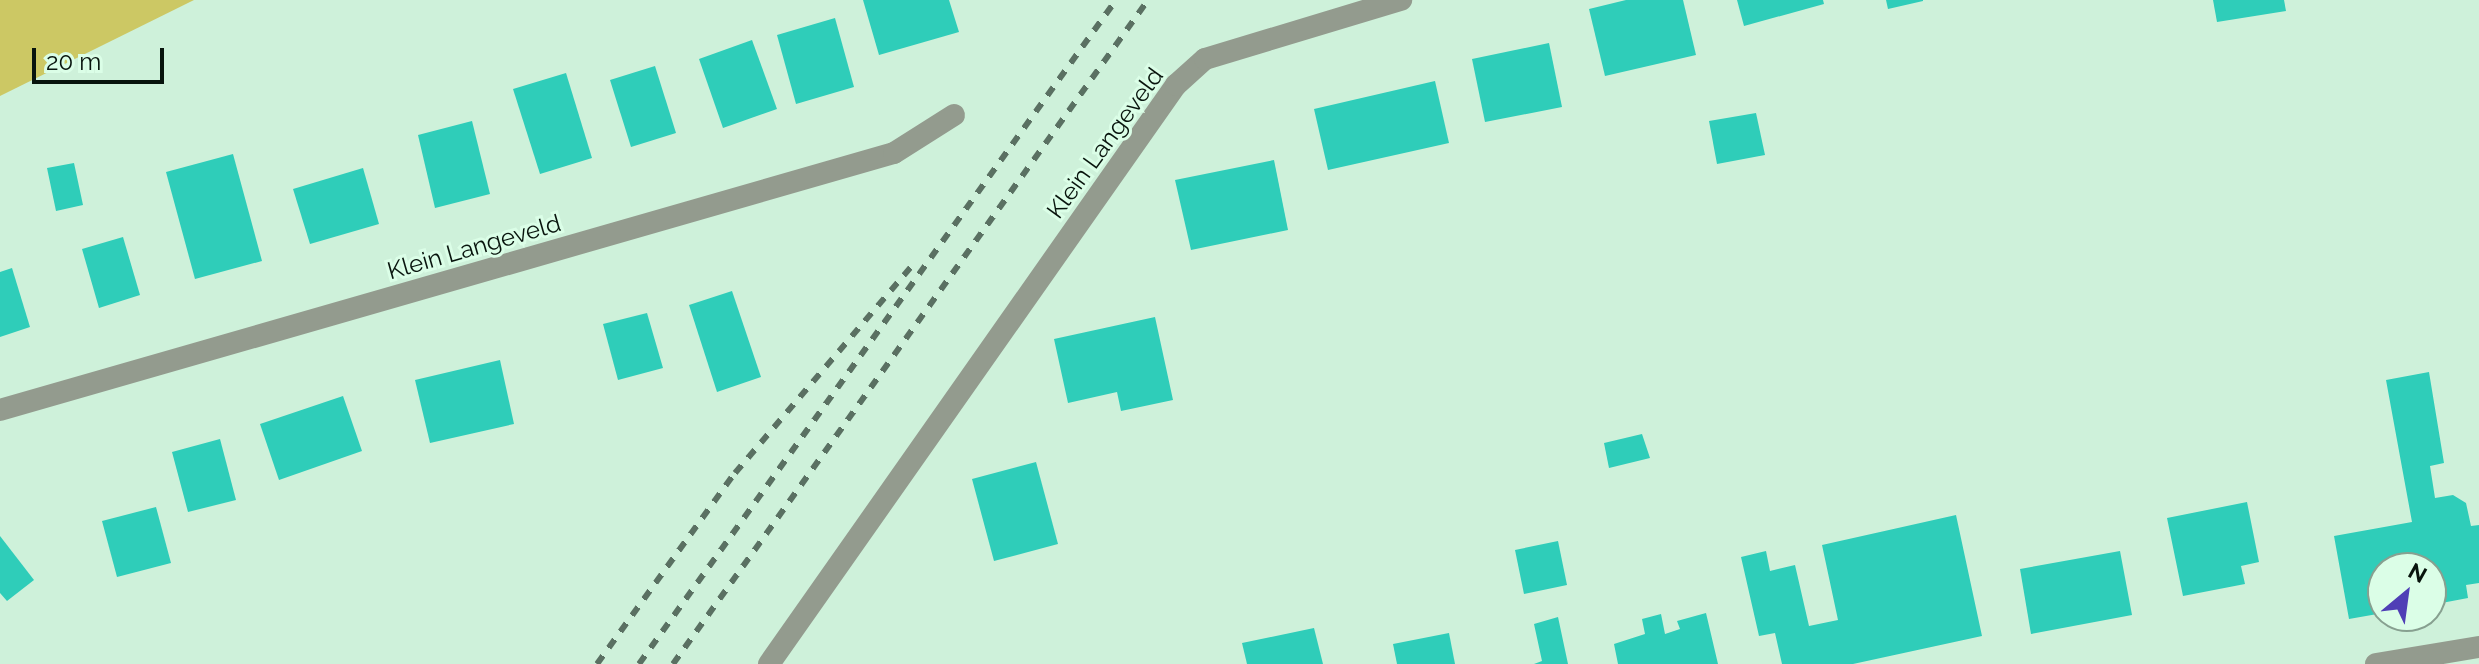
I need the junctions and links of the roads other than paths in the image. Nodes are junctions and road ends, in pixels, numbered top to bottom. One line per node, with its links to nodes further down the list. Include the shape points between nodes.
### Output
1 (1401, 0): 5 (street, Klein Langeveld, via 1217,55 1176,85)
2 (954, 115): 3 (street, Klein Langeveld, via 894,153)
3 (0, 410)
4 (2479, 647): 6 (street)
5 (769, 664)
6 (2376, 664)

